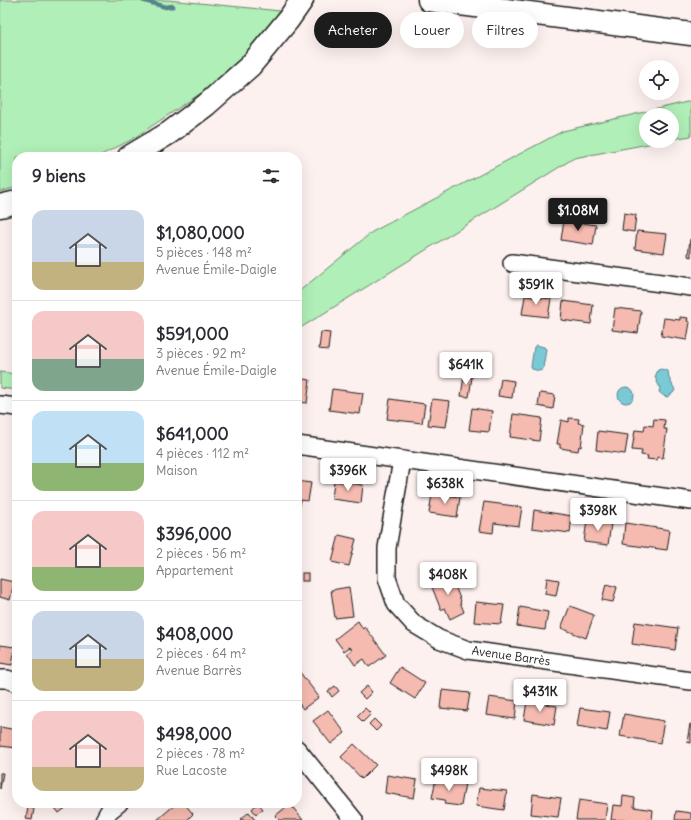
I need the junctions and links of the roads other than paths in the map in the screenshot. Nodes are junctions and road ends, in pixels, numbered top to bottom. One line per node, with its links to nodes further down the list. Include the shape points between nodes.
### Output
1 (302, 0): 4 (highway, via 250,66 206,105 169,133)
2 (429, 0): 3 (highway)
3 (691, 34)
4 (137, 152)
5 (12, 203): 6 (highway)
6 (0, 206)
7 (512, 263): 8 (street)
8 (691, 287)
9 (0, 404): 10 (street)
10 (12, 406)
11 (302, 446): 12 (street)
12 (402, 460): 13 (street); 16 (street, Avenue Barrès, via 387,548 387,578 396,604 414,624 439,639 468,650)
13 (691, 501)
14 (0, 680): 15 (street)
15 (12, 681)
16 (691, 681)
17 (302, 755): 20 (street)
18 (113, 808): 19 (street)
19 (104, 820)
20 (354, 820)

